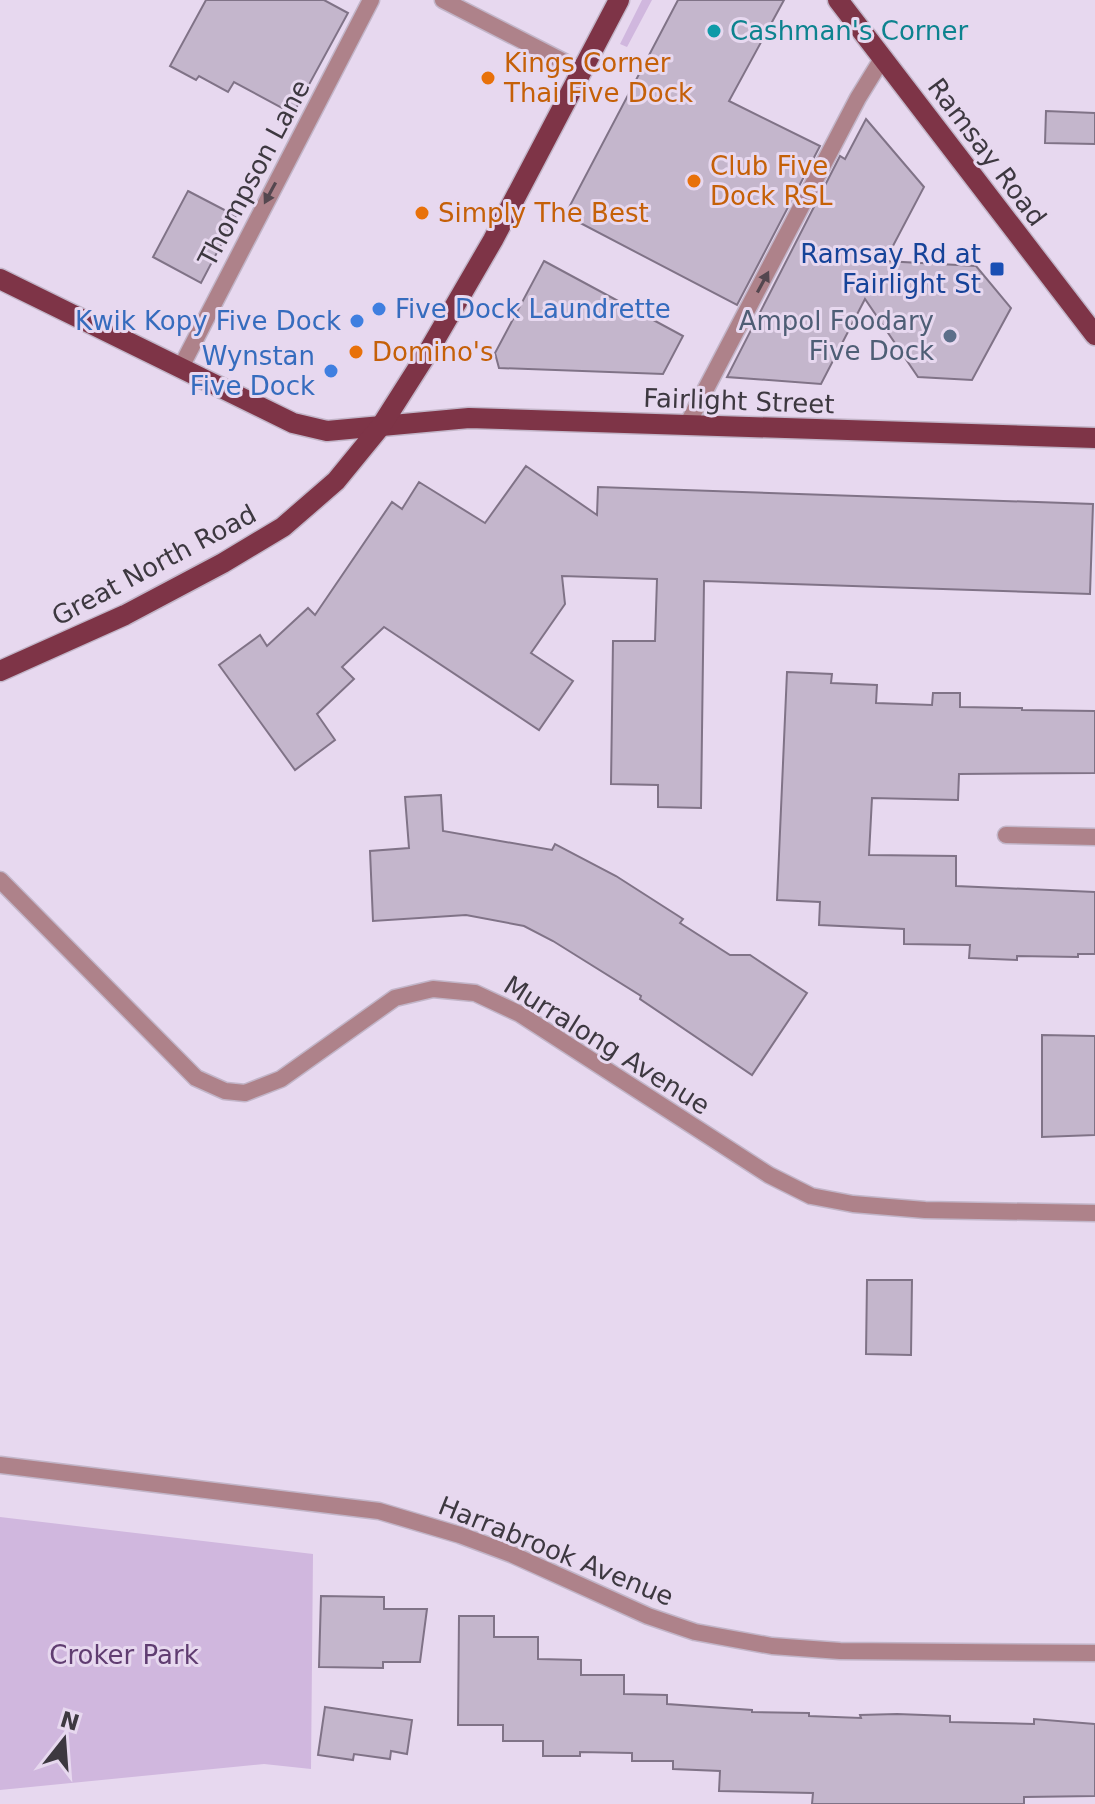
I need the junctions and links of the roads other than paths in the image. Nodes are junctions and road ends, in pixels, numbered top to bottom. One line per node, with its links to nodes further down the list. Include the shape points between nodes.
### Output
1 (371, 0): 9 (street, Thompson Lane, one-way to 9)
2 (443, 0): 6 (street)
3 (619, 0): 6 (main road, Great North Road)
4 (838, 0): 5 (main road, Ramsay Road)
5 (882, 59): 8 (main road, Ramsay Road); 10 (street, one-way to 5)
6 (582, 71): 11 (main road, Great North Road, via 493,240)
7 (0, 279): 9 (main road, Fairlight Street)
8 (1095, 335)
9 (180, 369): 11 (main road, Fairlight Street, via 293,423 327,431)
10 (687, 425): 11 (main road, Fairlight Street, via 469,418); 12 (main road, Fairlight Street)
11 (381, 426): 13 (main road, Great North Road, via 336,481 283,527 125,615)
12 (1095, 438)
13 (0, 671)
14 (1006, 835): 15 (street)
15 (1095, 837)
16 (0, 880): 17 (street, Murralong Avenue, via 196,1078 225,1091 245,1093 281,1079 395,998 433,989 475,993 520,1014 769,1175 811,1196 925,1210)
17 (1095, 1213)
18 (0, 1465): 19 (street, Harrabrook Avenue, via 379,1511 511,1554 648,1616 695,1632 772,1646)
19 (1095, 1653)

